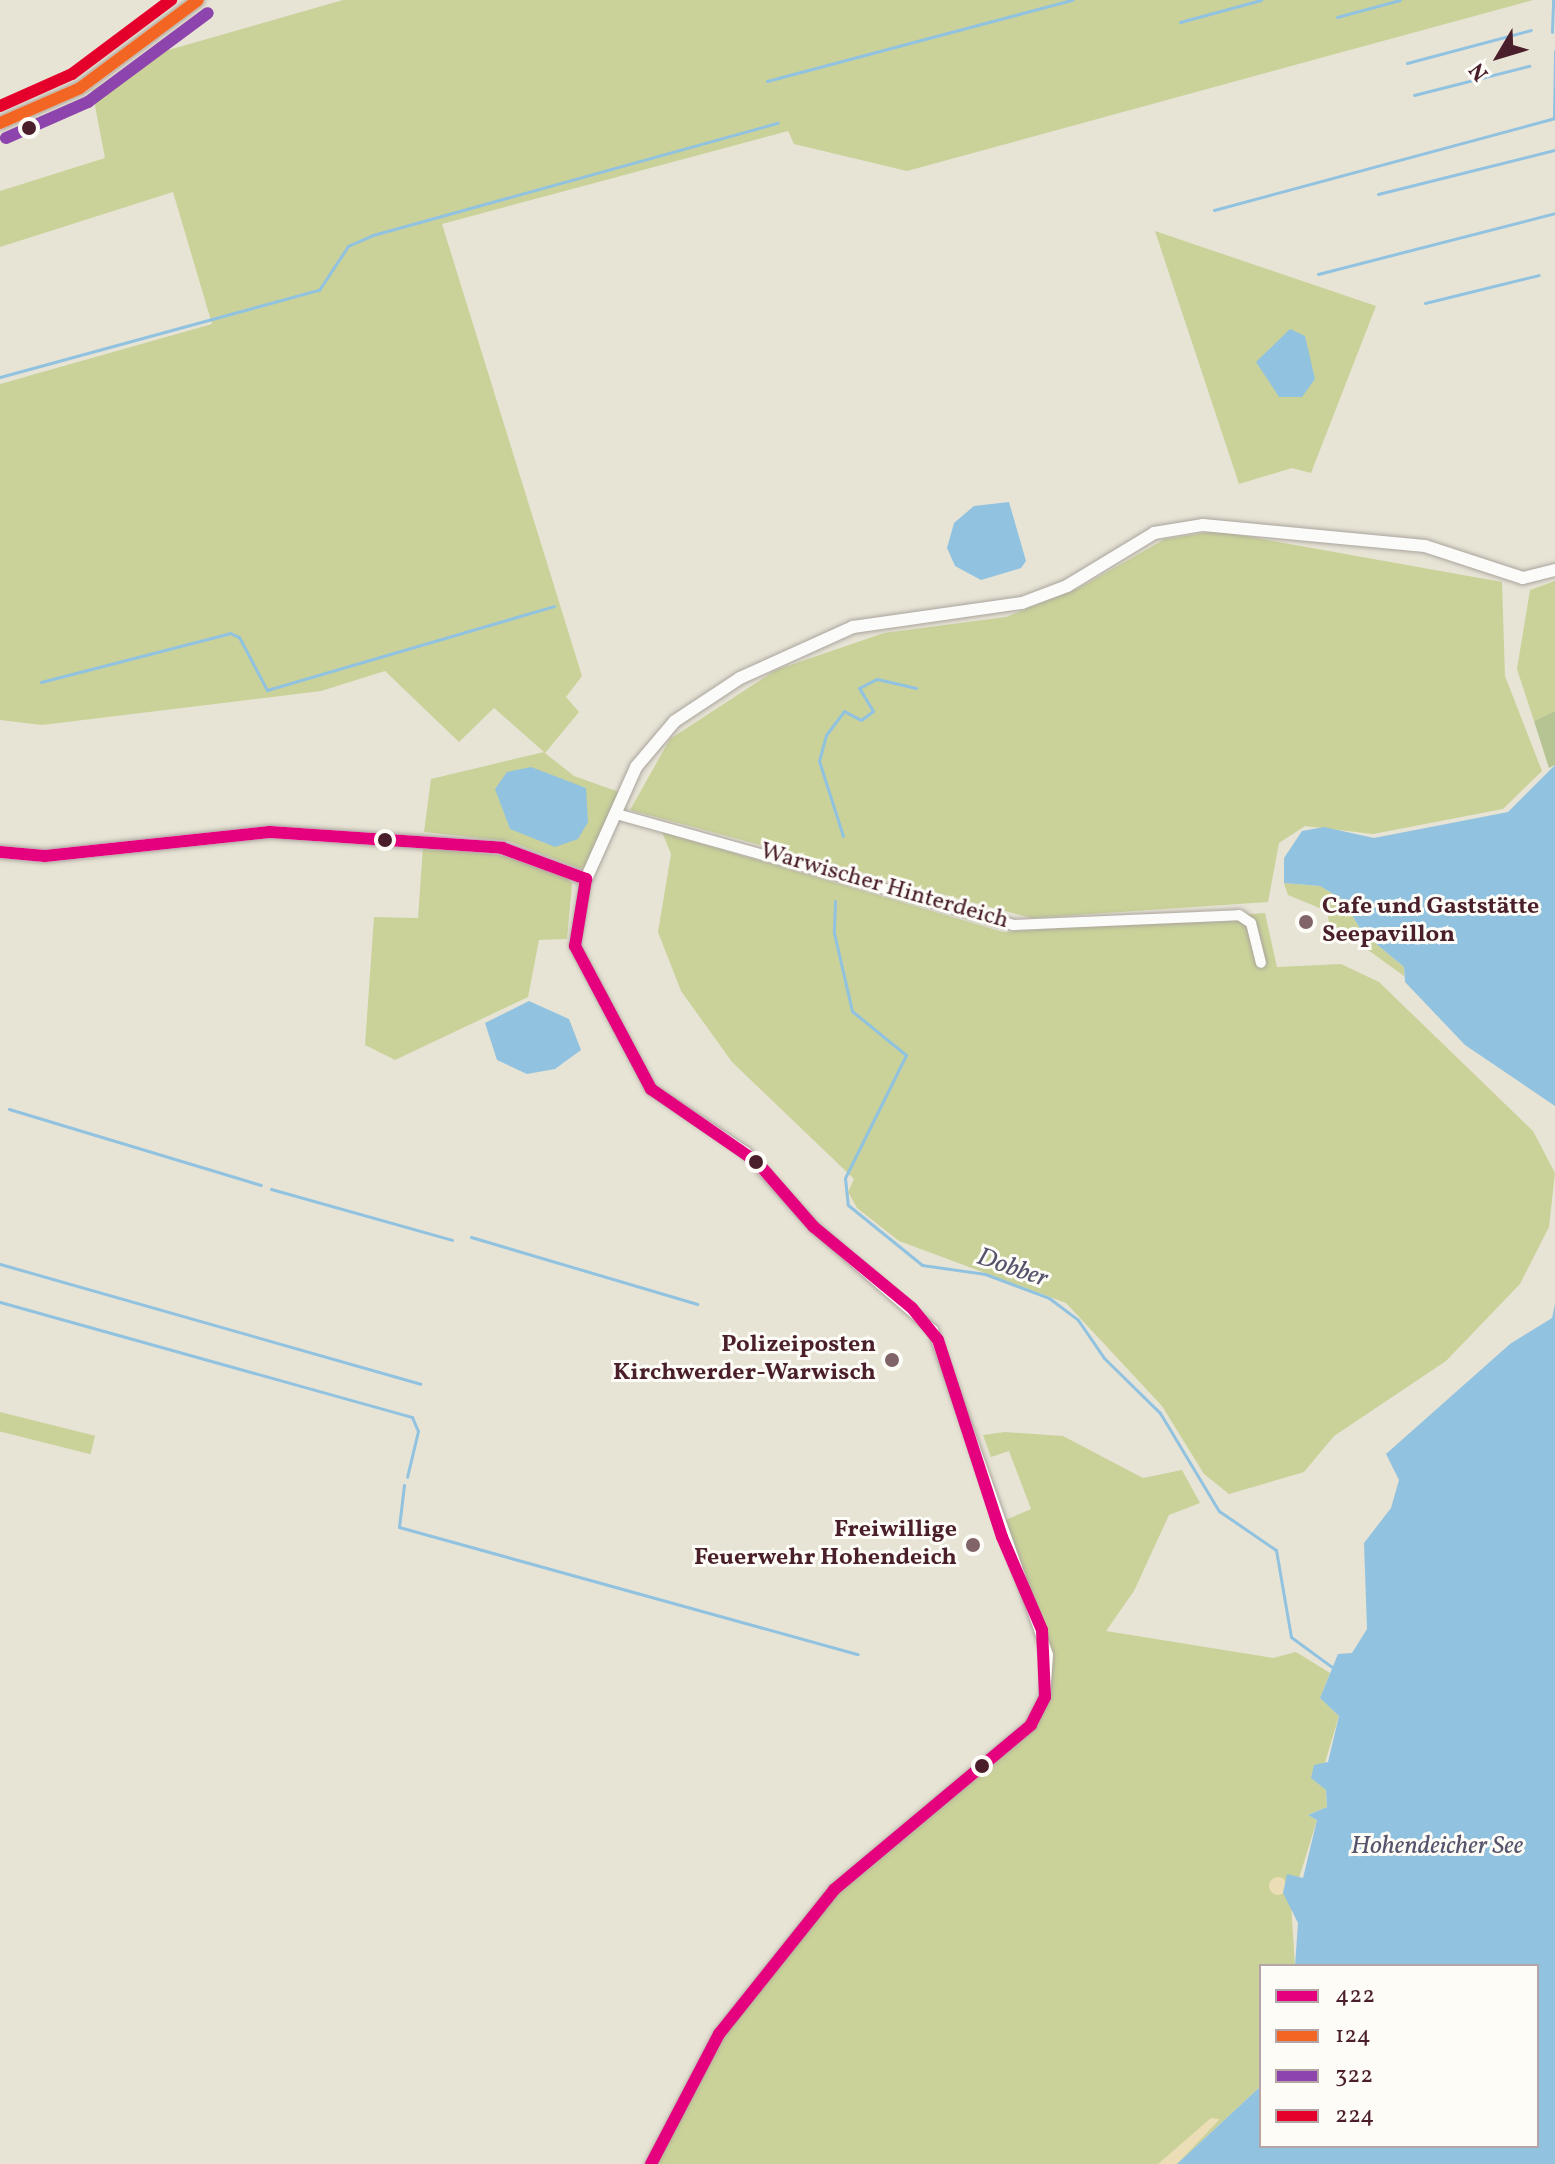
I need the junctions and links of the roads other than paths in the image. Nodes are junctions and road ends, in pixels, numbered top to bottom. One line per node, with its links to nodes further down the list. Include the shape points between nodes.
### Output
1 (198, 0): 2 (street, via 80,88)
2 (0, 123)
3 (1555, 570): 4 (street, via 1523,578 1425,546 1235,524 1165,530 1048,595 853,627 740,678 692,706 647,750 628,781)
4 (620, 815): 6 (street); 7 (street, Warwischer Hinterdeich, via 1013,925 1239,915 1251,923)
5 (0, 852): 6 (street, via 45,856 270,832 502,848)
6 (586, 879): 8 (street, via 574,922 577,952 651,1089 746,1152 814,1227 933,1330 1048,1655 1045,1697 1031,1725 834,1890 729,2020)
7 (1261, 963)
8 (651, 2164)

